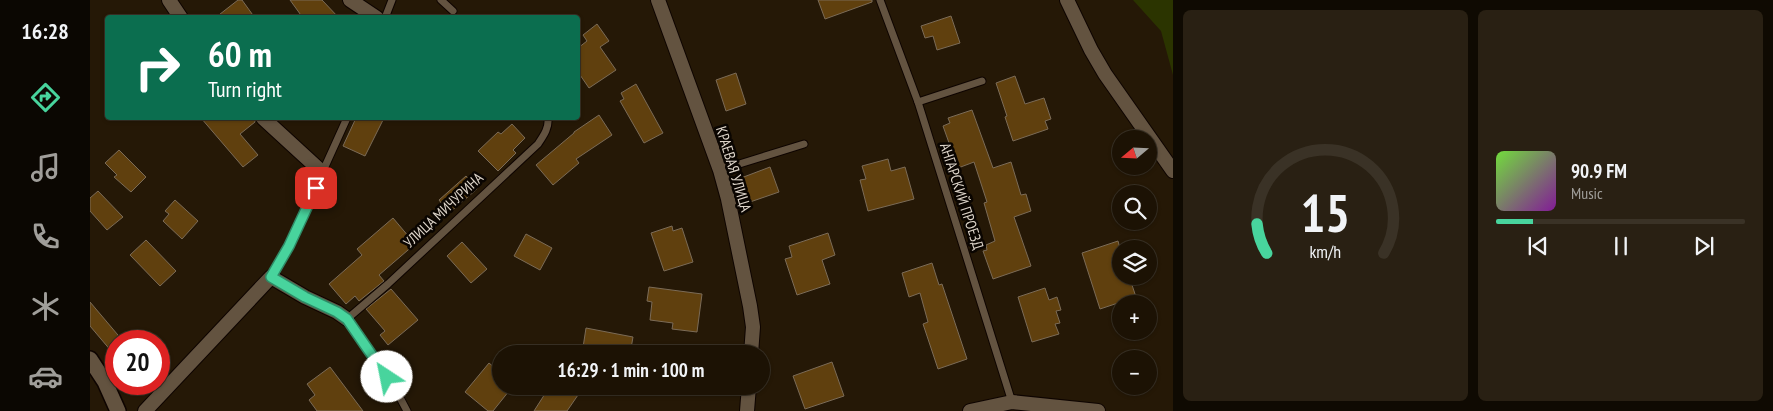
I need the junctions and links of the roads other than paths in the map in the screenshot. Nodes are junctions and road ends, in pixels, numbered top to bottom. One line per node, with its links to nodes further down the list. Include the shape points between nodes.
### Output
1 (169, 0): 9 (street)
2 (350, 0): 10 (street)
3 (392, 0): 11 (lane)
4 (441, 0): 8 (lane)
5 (658, 0): 18 (street, КРАЕВАЯ УЛИЦА)
6 (880, 0): 13 (lane, АНГАРСКИЙ ПРОЕЗД)
7 (1067, 0): 19 (street, via 1105,74)
8 (453, 12)
9 (179, 15)
10 (372, 15)
11 (386, 15)
12 (982, 81): 13 (lane)
13 (918, 102): 26 (lane, АНГАРСКИЙ ПРОЕЗД)
14 (265, 120): 20 (street)
15 (346, 120): 20 (lane)
16 (548, 120): 22 (lane, УЛИЦА МИЧУРИНА, via 538,144)
17 (804, 144): 18 (lane)
18 (720, 170): 23 (street, КРАЕВАЯ УЛИЦА, via 750,306)
19 (1173, 171)
20 (323, 173): 21 (lane)
21 (271, 277): 22 (street); 28 (street)
22 (347, 319): 29 (lane)
23 (752, 345)
24 (90, 359): 27 (main road)
25 (748, 395): 30 (street)
26 (1012, 402): 31 (street); 32 (street)
27 (118, 411)
28 (145, 411)
29 (407, 411)
30 (747, 411)
31 (970, 411)
32 (1098, 411)

